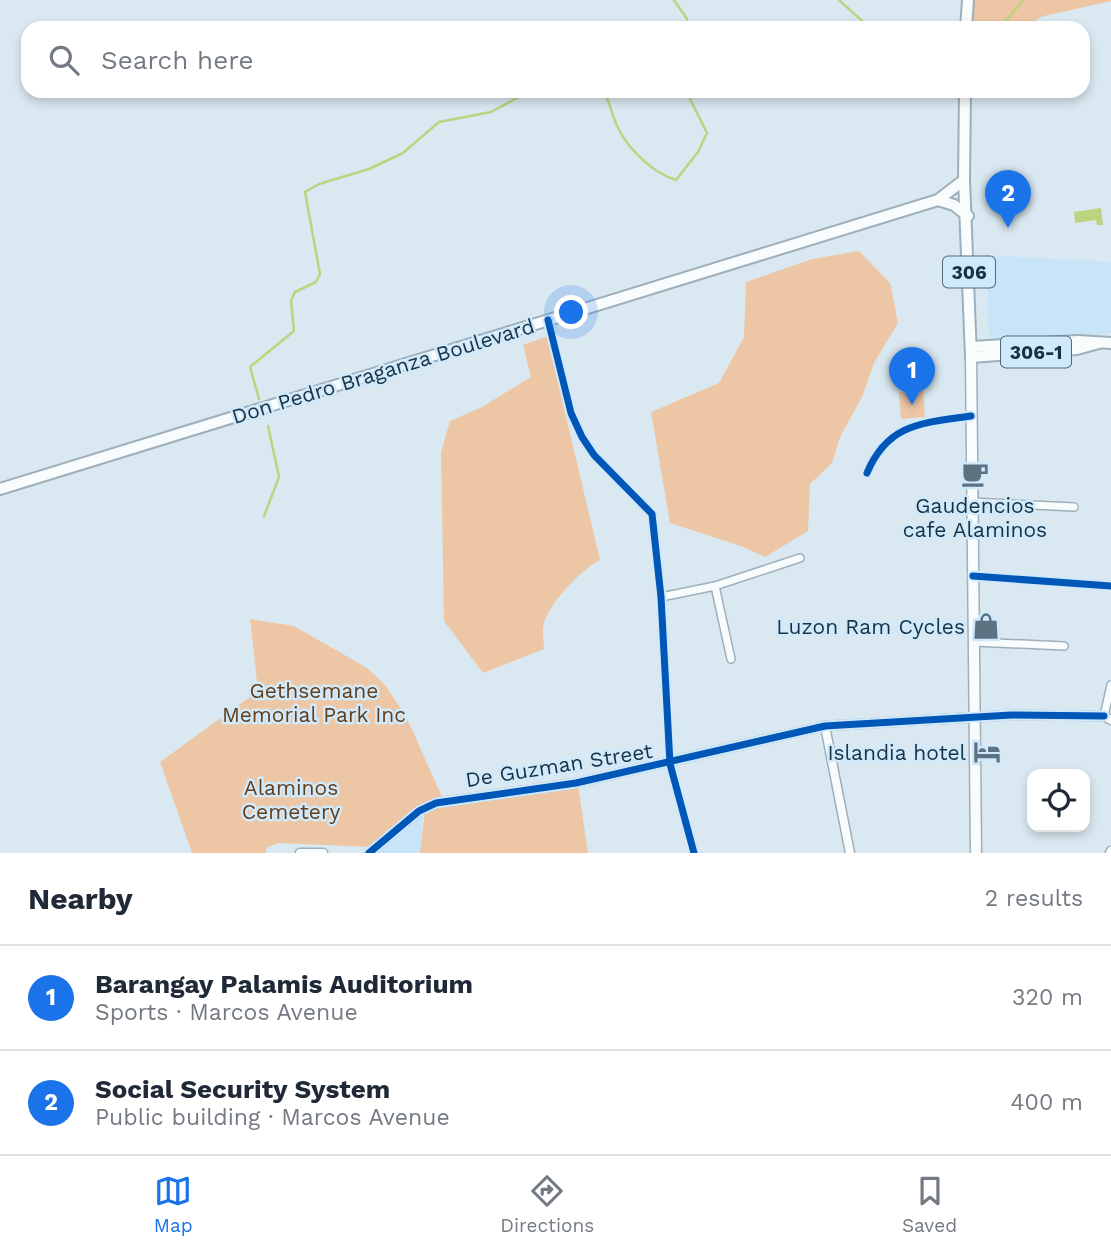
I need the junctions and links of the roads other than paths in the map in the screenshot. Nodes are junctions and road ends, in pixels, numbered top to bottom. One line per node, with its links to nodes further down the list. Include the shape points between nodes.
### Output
1 (968, 0): 2 (main road)
2 (966, 21)
3 (965, 98): 4 (main road, 306)
4 (964, 180): 5 (main road, Don Pedro Braganza Boulevard); 6 (main road, 306)
5 (948, 195): 6 (main road); 7 (main road, Don Pedro Braganza Boulevard)
6 (966, 198): 7 (main road); 8 (main road, 306)
7 (938, 200): 8 (main road); 9 (main road, Don Pedro Braganza Boulevard)
8 (968, 216): 11 (main road, 306)
9 (548, 320): 14 (main road, Don Pedro Braganza Boulevard); 21 (street, via 582,438 652,514)
10 (1105, 343): 11 (main road, 306-1, via 1078,341)
11 (971, 352): 12 (main road, 306)
12 (971, 416): 13 (street, via 903,430 882,445); 15 (main road, 306)
13 (867, 473)
14 (0, 489)
15 (972, 502): 16 (street); 18 (main road, 306)
16 (1073, 507)
17 (800, 558): 19 (street)
18 (973, 576): 20 (street); 22 (main road, 306)
19 (715, 586): 21 (street); 24 (street)
20 (1111, 586)
21 (662, 597): 29 (street)
22 (974, 642): 23 (street); 26 (main road, 306)
23 (1064, 646)
24 (731, 659)
25 (1111, 685): 27 (street)
26 (974, 717): 27 (street, De Guzman Street); 28 (street, De Guzman Street); 35 (main road, 306)
27 (1108, 718)
28 (825, 726): 29 (street, De Guzman Street); 34 (street)
29 (670, 764): 32 (street, De Guzman Street, via 436,803 419,810); 33 (street)
30 (300, 853): 31 (street)
31 (323, 853)
32 (369, 853)
33 (694, 853)
34 (850, 853)
35 (976, 853)

